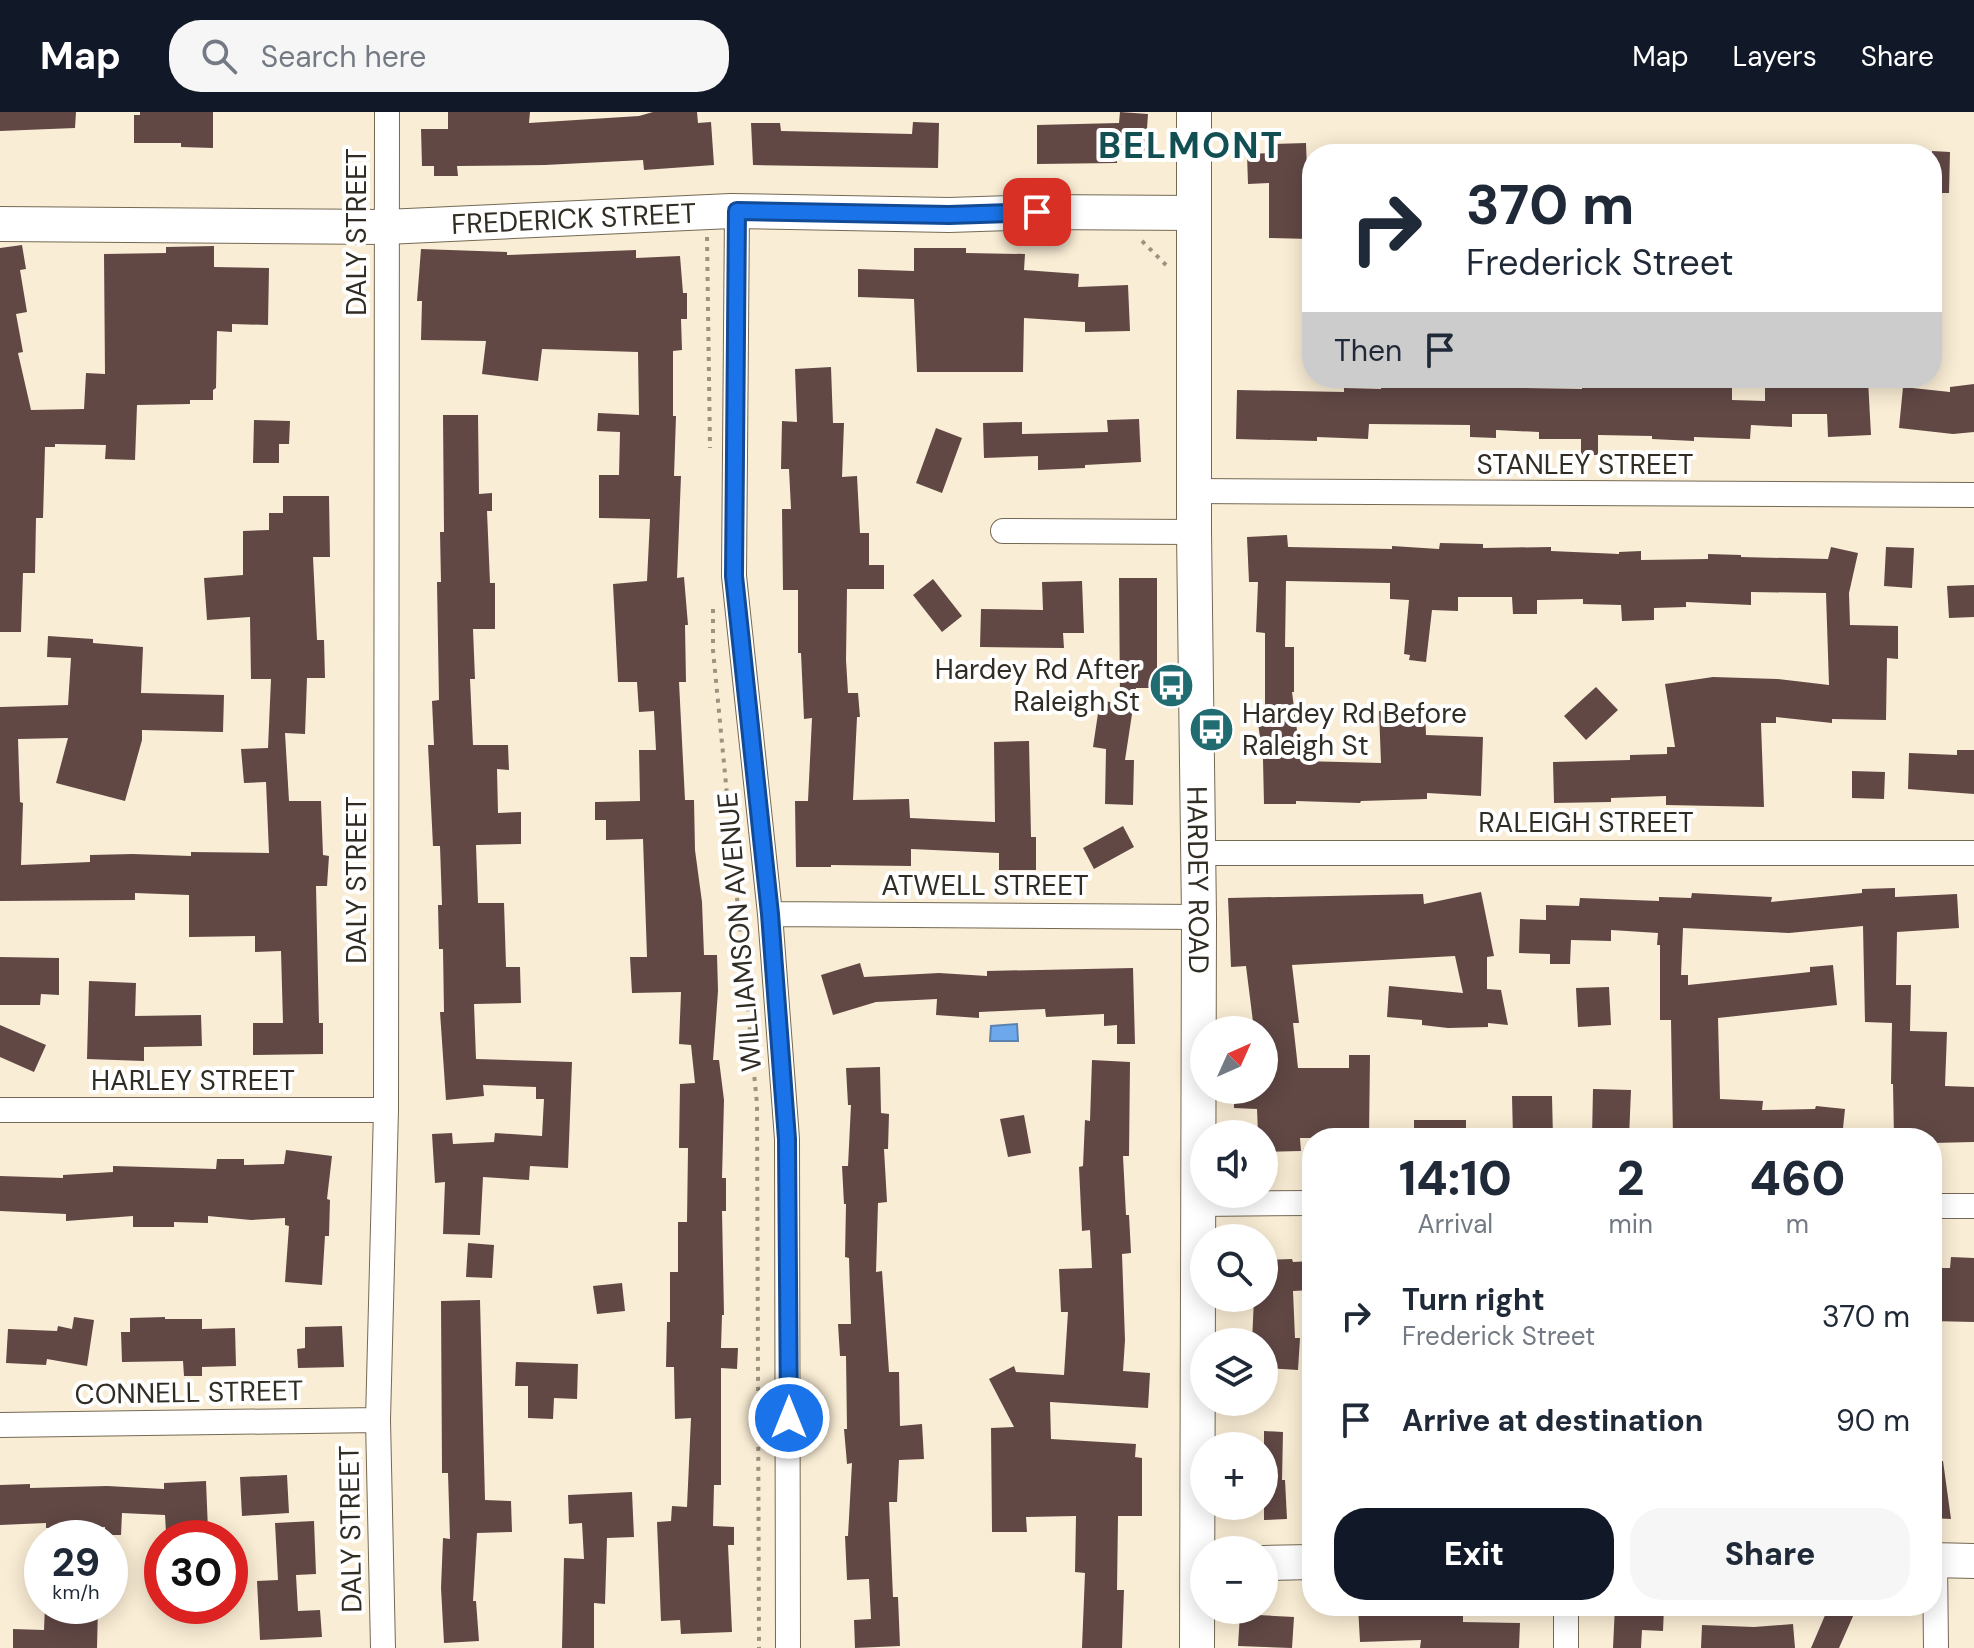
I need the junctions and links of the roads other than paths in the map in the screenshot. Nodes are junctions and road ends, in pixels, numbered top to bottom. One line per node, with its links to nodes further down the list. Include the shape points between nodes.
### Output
1 (387, 112): 6 (street, DALY STREET)
2 (1194, 112): 4 (main road, HARDEY ROAD)
3 (722, 211): 4 (main road, FREDERICK STREET); 6 (main road, FREDERICK STREET); 13 (street, WILLIAMSON AVENUE, via 734,576)
4 (1194, 213): 7 (main road, HARDEY ROAD)
5 (0, 224): 6 (main road, FREDERICK STREET)
6 (386, 227): 16 (street, DALY STREET)
7 (1195, 491): 8 (street, STANLEY STREET); 10 (main road, HARDEY ROAD)
8 (1974, 495)
9 (1003, 531): 10 (street)
10 (1194, 532): 11 (main road, HARDEY ROAD)
11 (1198, 853): 12 (street, RALEIGH STREET); 14 (main road, HARDEY ROAD)
12 (1974, 853)
13 (770, 914): 14 (street, ATWELL STREET); 34 (street, WILLIAMSON AVENUE, via 787,1139)
14 (1199, 917): 17 (main road, HARDEY ROAD)
15 (0, 1110): 16 (street, HARLEY STREET)
16 (386, 1110): 23 (street, DALY STREET)
17 (1198, 1120)
18 (1278, 1203): 19 (street)
19 (1302, 1203)
20 (1942, 1206): 21 (street)
21 (1974, 1206)
22 (1198, 1208): 25 (main road, HARDEY ROAD)
23 (378, 1420): 24 (street, CONNELL STREET); 33 (street, DALY STREET)
24 (0, 1425)
25 (1200, 1536)
26 (1942, 1560): 27 (main road)
27 (1974, 1561)
28 (1302, 1562): 29 (main road)
29 (1278, 1563)
30 (1566, 1616): 36 (street)
31 (1935, 1616): 37 (street)
32 (1198, 1624): 35 (main road, HARDEY ROAD)
33 (383, 1648)
34 (788, 1648)
35 (1197, 1648)
36 (1566, 1648)
37 (1936, 1648)

